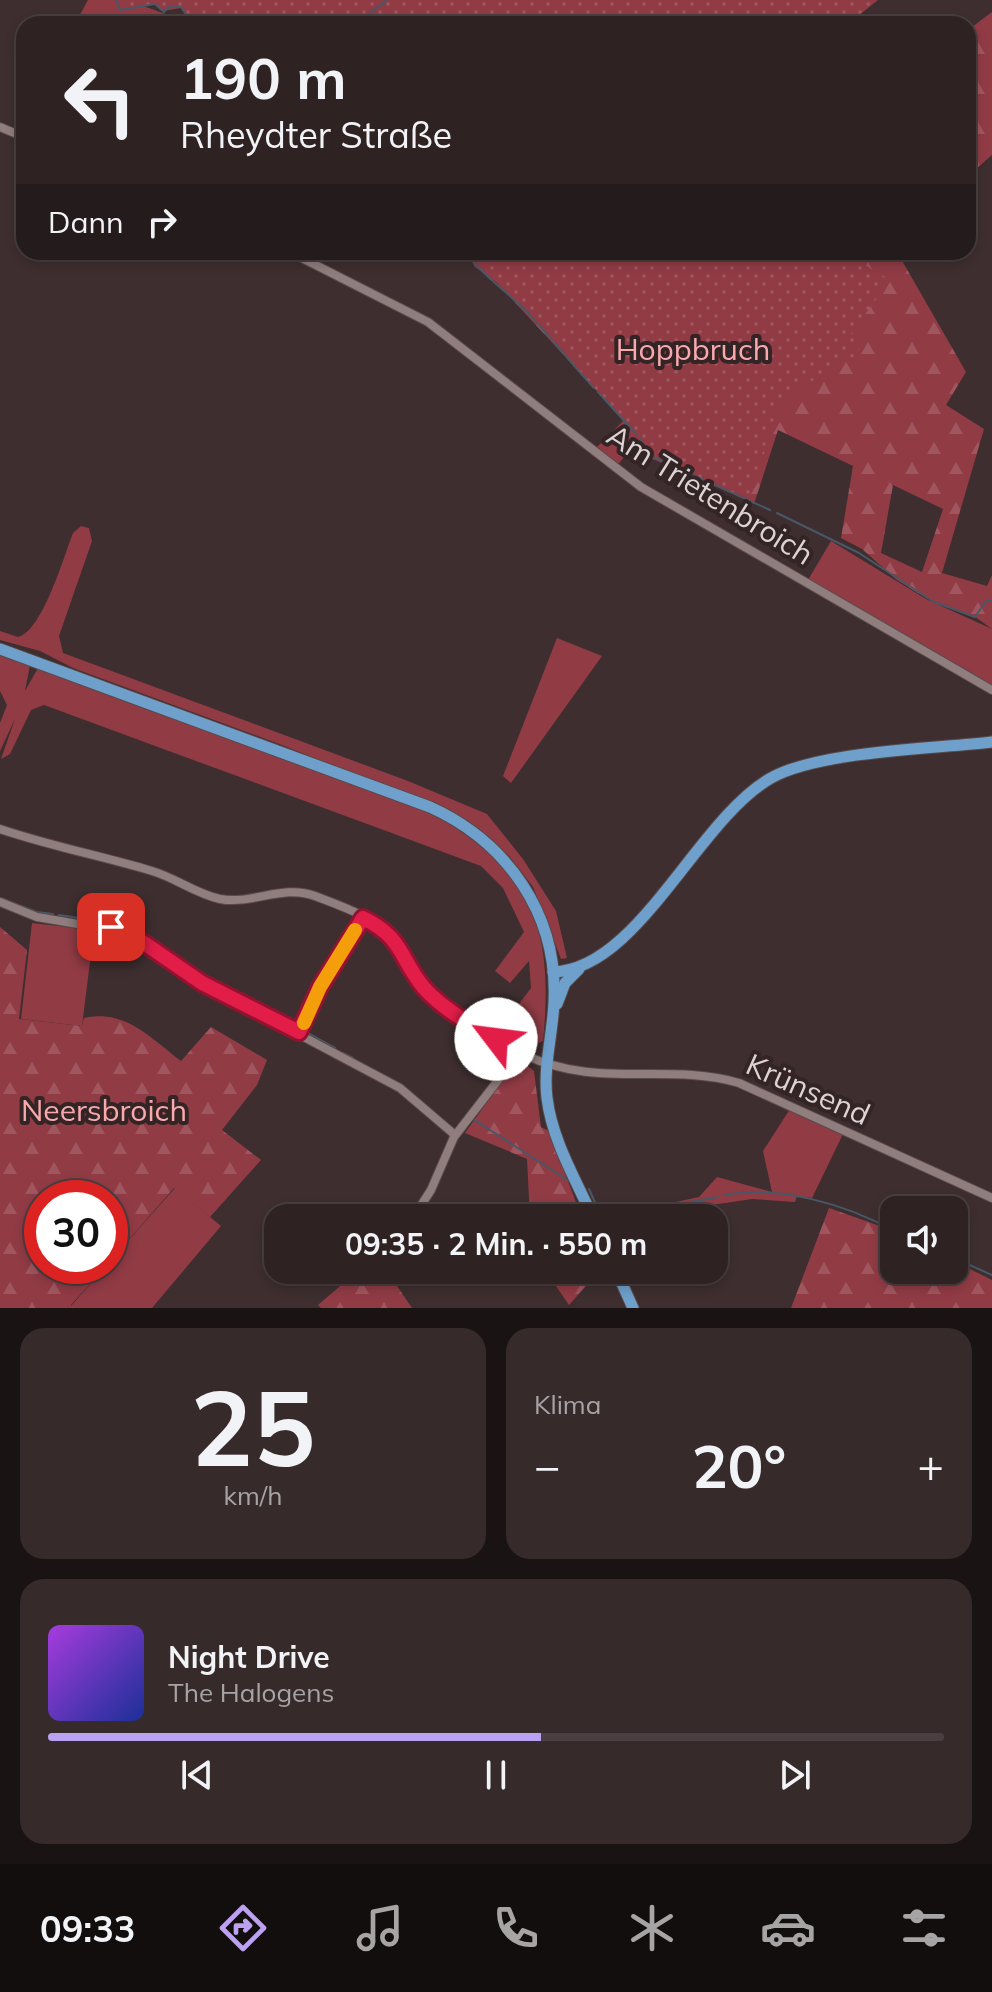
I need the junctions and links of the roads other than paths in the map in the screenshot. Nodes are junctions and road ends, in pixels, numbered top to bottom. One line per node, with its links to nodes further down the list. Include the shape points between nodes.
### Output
1 (306, 260): 3 (street, Am Trietenbroich, via 428,322 641,487)
2 (0, 649): 9 (main road, via 420,803 466,826 520,879 540,917)
3 (992, 690)
4 (992, 742): 8 (main road, via 818,761 773,777 731,811 612,949)
5 (0, 829): 7 (street, Krünsend, via 156,872 215,898 300,891)
6 (0, 902): 11 (street, via 40,917 124,932 202,983)
7 (363, 918): 11 (street); 12 (street, Krünsend, via 394,938 438,1001)
8 (579, 969): 9 (main road); 10 (main road, via 564,986)
9 (553, 972): 10 (main road)
10 (553, 1020): 13 (main road)
11 (299, 1032): 14 (street, via 405,1092)
12 (520, 1052): 13 (street, Krünsend); 14 (street)
13 (547, 1064): 15 (street, Krünsend, via 608,1076 707,1077 739,1083); 17 (main road, via 552,1121)
14 (455, 1135): 16 (street)
15 (992, 1198)
16 (422, 1204)
17 (587, 1204)
18 (622, 1284): 19 (main road)
19 (633, 1308)

